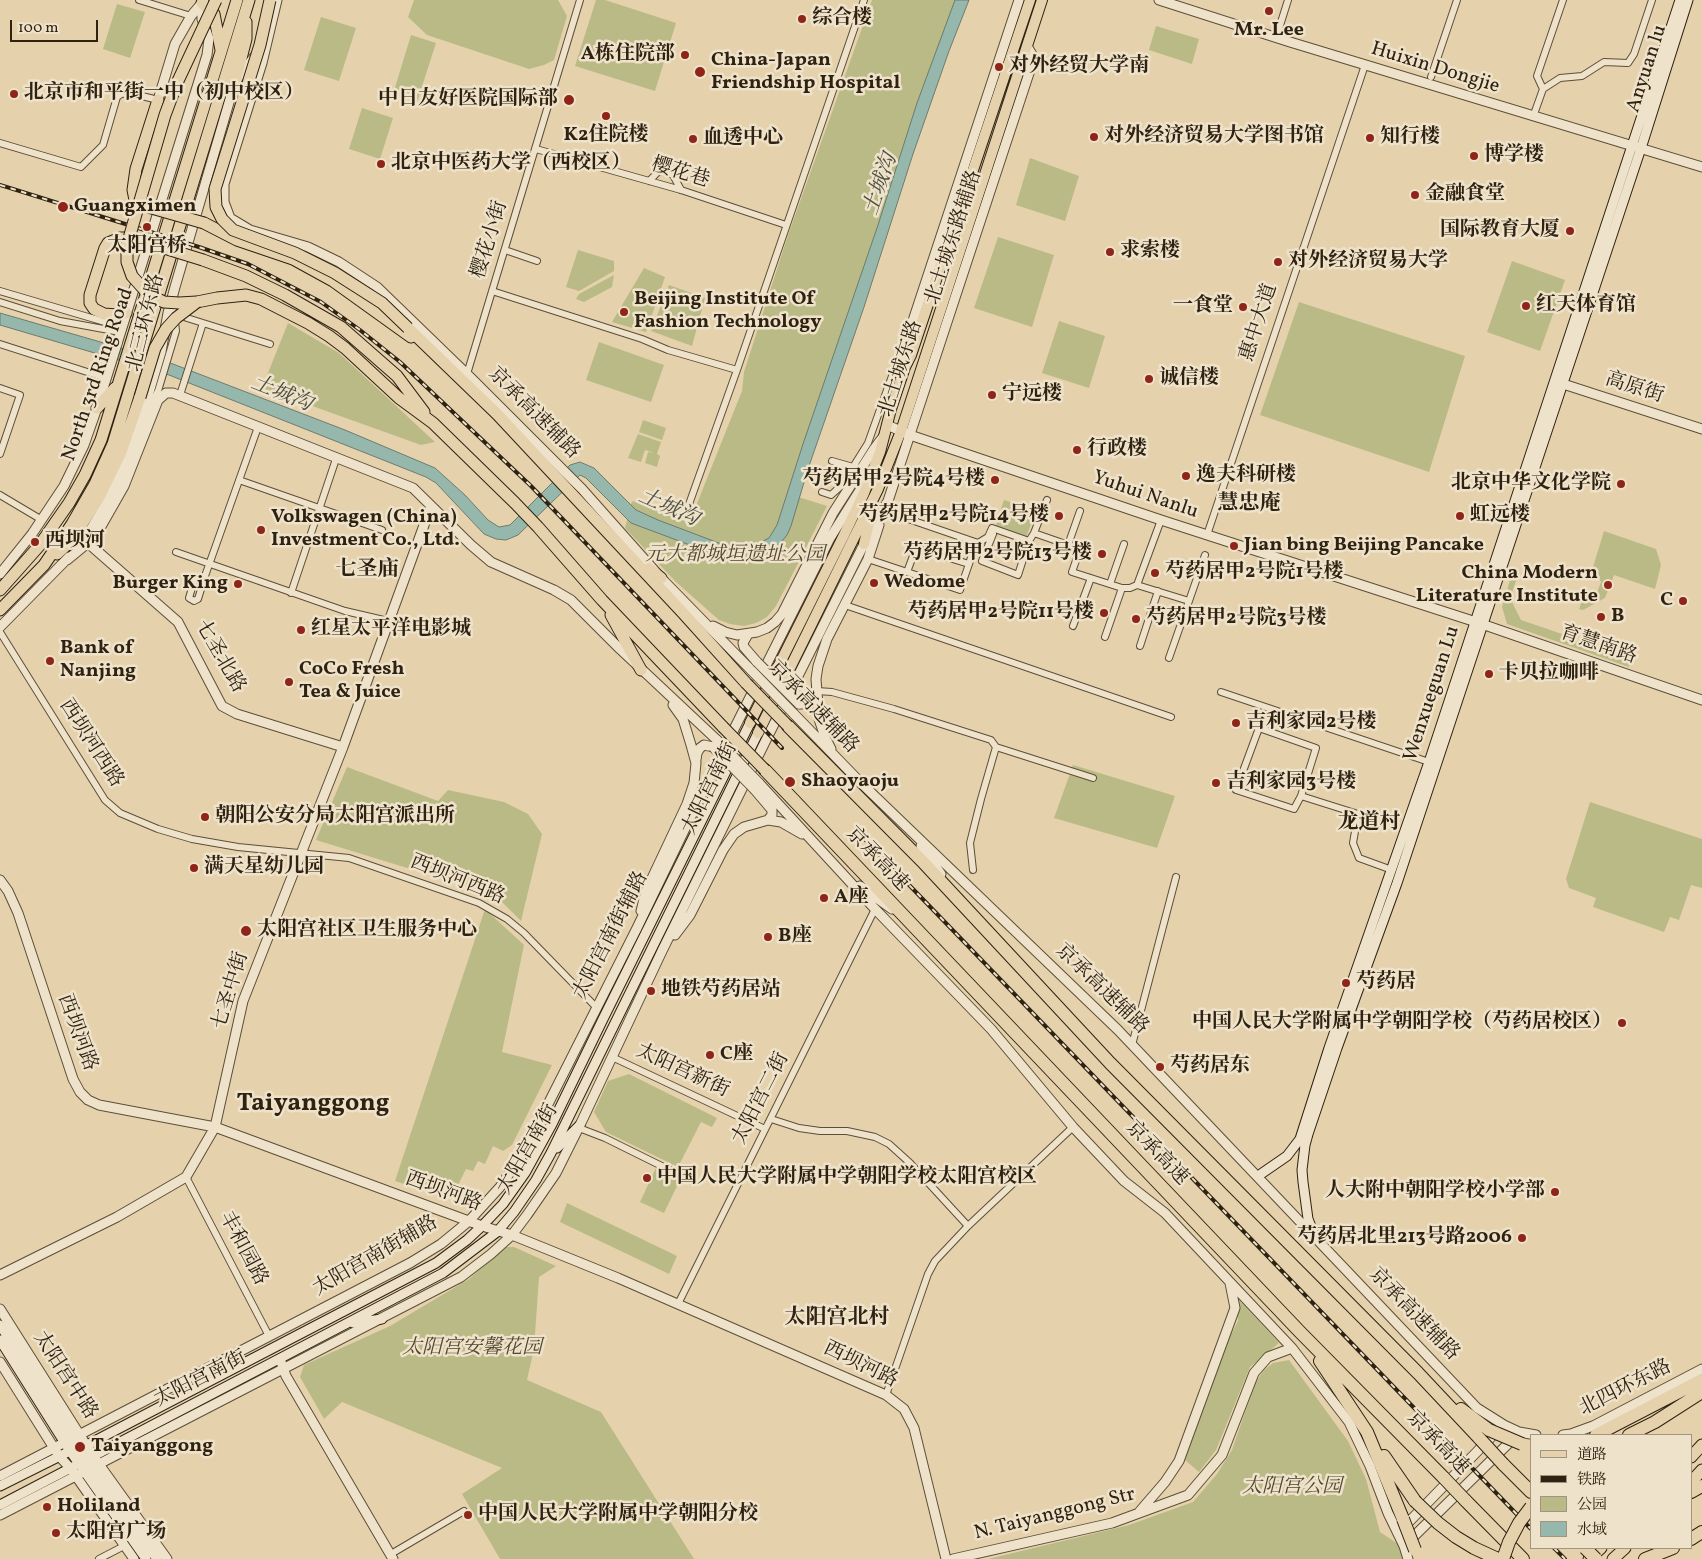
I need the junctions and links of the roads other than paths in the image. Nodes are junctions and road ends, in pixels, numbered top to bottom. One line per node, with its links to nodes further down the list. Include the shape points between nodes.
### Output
1 (139, 0): 20 (street)
2 (216, 0): 45 (highway, bridge, via 165,115 127,245 127,262 132,276 149,295 164,302)
3 (237, 0): 24 (highway)
4 (270, 0): 53 (highway, bridge, via 260,45 215,189 216,207 233,230 294,253 335,273 382,303)
5 (277, 0): 23 (street, 北三环东路)
6 (580, 0): 33 (street, 樱花小街)
7 (864, 0): 37 (street)
8 (1019, 0): 54 (street, 北土城东路辅路)
9 (1030, 0): 54 (main road, 北土城东路, via 911,355)
10 (1042, 0): 69 (main road, 北土城东路)
11 (1159, 0): 22 (street, Huixin Dongjie)
12 (1288, 0): 22 (street)
13 (1457, 0): 26 (street)
14 (1563, 0): 28 (street, via 1537,76)
15 (1652, 0): 28 (street, via 1628,64 1604,62 1582,76 1560,78)
16 (1680, 0): 32 (street, Anyuan lu)
17 (1688, 0): 32 (street, Anyuan lu)
18 (203, 2): 20 (street); 21 (street, 北三环东路); 24 (highway, via 214,14)
19 (248, 4): 27 (highway, via 246,39); 40 (highway, 北三环东路, via 188,198)
20 (191, 16): 21 (street); 29 (street, via 175,44)
21 (202, 19): 47 (street, 北三环东路, via 209,39 207,55)
22 (1276, 38): 25 (street, Huixin Dongjie)
23 (268, 39): 27 (street, 北三环东路); 57 (street, 京承高速辅路, via 224,184 224,202 230,218 250,230 301,244 339,262 377,287)
24 (221, 52): 40 (highway, 北三环东路, via 177,195)
25 (1365, 65): 30 (street, Huixin Dongjie); 95 (street, 惠中大道)
26 (1431, 77)
27 (236, 82): 41 (street, 北三环东路)
28 (1543, 89): 30 (street)
29 (158, 100): 31 (street, via 130,93 117,97 103,145 81,167); 53 (highway, bridge, via 136,169 133,190 136,200 148,207 204,223 237,240 293,260 333,281)
30 (1533, 117): 32 (street, Huixin Dongjie)
31 (0, 143)
32 (1636, 148): 34 (street, Huixin Dongjie); 58 (street, Wenxueguan Lu)
33 (536, 149): 35 (street, 樱花巷); 38 (street, 樱花小街)
34 (1702, 168)
35 (649, 181): 36 (street, 樱花巷); 36 (street, via 663,170 673,175)
36 (681, 190): 37 (street, 樱花巷)
37 (786, 225): 55 (street)
38 (505, 250): 39 (street); 42 (street, 樱花小街)
39 (536, 261)
40 (162, 266): 59 (highway, North 3rd Ring Road, via 133,335); 110 (highway, North 3rd Ring Road, via 145,339 113,444 95,484)
41 (174, 287): 46 (street); 52 (street, 北三环东路)
42 (492, 291): 55 (street); 57 (street, 樱花小街)
43 (0, 292): 49 (street)
44 (0, 302): 49 (street, via 60,321)
45 (197, 302): 64 (highway, via 246,295 282,309 329,336 399,398); 110 (highway, bridge, via 166,328 155,348 121,452 98,499 71,542)
46 (173, 308): 48 (street, via 186,318); 52 (street, via 176,331)
47 (126, 314): 49 (street, 北三环东路); 64 (highway, bridge, via 104,314 90,303 108,243 127,238 204,260 277,291 341,327 397,376)
48 (203, 323): 51 (street); 61 (street)
49 (120, 332): 56 (street, 北三环东路)
50 (0, 344): 56 (street)
51 (270, 344)
52 (165, 353): 66 (street, 北三环东路, via 151,384); 66 (street, via 158,391)
53 (435, 354): 63 (highway)
54 (901, 364): 65 (main road, 北土城东路); 75 (street, via 868,443)
55 (737, 370): 85 (street)
56 (107, 375): 62 (street, 北三环东路)
57 (470, 377): 63 (highway); 74 (street, 京承高速辅路)
58 (1559, 383): 68 (street, 高原街); 128 (street, Wenxueguan Lu)
59 (117, 385): 62 (highway); 119 (highway, North 3rd Ring Road, via 101,440 70,502 39,546)
60 (0, 388): 71 (street, via 20,395)
61 (181, 391): 67 (street); 98 (street, via 166,393 158,400 124,486 96,537)
62 (97, 408): 90 (street, 北三环东路, via 64,486)
63 (497, 414): 74 (highway)
64 (433, 423): 122 (highway, via 538,527)
65 (887, 425): 69 (street, Yuhui Nanlu); 70 (main road, 北土城东路)
66 (140, 426): 107 (street, 北三环东路, via 109,498 88,534)
67 (258, 427): 72 (street); 77 (street)
68 (1702, 429)
69 (905, 433): 78 (main road, 北土城东路); 83 (street); 91 (street, Yuhui Nanlu)
70 (884, 437): 76 (main road, 北土城东路); 89 (street)
71 (0, 454)
72 (336, 459): 84 (street, via 413,488); 86 (street)
73 (832, 461): 75 (street)
74 (553, 467): 80 (highway)
75 (852, 467): 79 (street, via 841,486 831,495)
76 (872, 470): 96 (street); 142 (main road, 北土城东路, via 844,535)
77 (239, 480): 86 (street); 108 (street)
78 (878, 489): 99 (main road); 144 (main road, 北土城东路)
79 (822, 492)
80 (578, 493): 102 (highway); 114 (street, 京承高速辅路)
81 (0, 495): 90 (street)
82 (1047, 500): 94 (street)
83 (888, 501): 87 (street); 99 (street)
84 (430, 506): 126 (street, 七圣中街); 136 (street, via 491,562 570,600)
85 (688, 506)
86 (319, 508): 93 (street); 121 (street)
87 (885, 510): 92 (street, via 978,543 988,537 992,528); 106 (street)
88 (1080, 511): 101 (street)
89 (833, 513): 96 (street); 132 (street, via 782,614 767,628)
90 (42, 520): 112 (street, 北三环东路)
91 (1160, 520): 95 (street, Yuhui Nanlu); 117 (street)
92 (995, 529): 97 (street); 97 (street, via 982,561 1018,575)
93 (382, 530)
94 (1034, 533): 97 (street); 101 (street)
95 (1207, 535): 128 (street, Yuhui Nanlu)
96 (830, 538): 167 (street, 太阳宫南街辅路)
97 (1029, 541)
98 (88, 543): 107 (street); 147 (street, 七圣北路, via 178,622 222,706 237,714)
99 (864, 544): 144 (street)
100 (1124, 544): 116 (street)
101 (1068, 545): 115 (street, via 1080,549 1072,572)
102 (625, 551): 114 (highway); 143 (highway, bridge)
103 (973, 551): 109 (street)
104 (176, 552): 108 (street)
105 (1205, 555): 123 (street)
106 (868, 558): 111 (street); 124 (street)
107 (67, 560): 130 (street, 北三环东路)
108 (210, 563): 113 (street); 121 (street)
109 (969, 564): 111 (street, via 916,548); 111 (street, via 960,590)
110 (44, 565): 125 (highway, North 3rd Ring Road)
111 (907, 572)
112 (0, 574)
113 (205, 576)
114 (661, 578): 127 (street, 京承高速辅路)
115 (1091, 578): 116 (street); 129 (street)
116 (1110, 584): 118 (street)
117 (1137, 585): 118 (street); 120 (street)
118 (1122, 588): 133 (street)
119 (0, 590)
120 (1158, 591): 123 (street); 134 (street)
121 (291, 593): 126 (street, via 358,615)
122 (602, 600): 136 (highway); 151 (highway, bridge)
123 (1189, 601): 135 (street)
124 (845, 604): 138 (street, via 822,651); 141 (street)
125 (0, 610)
126 (388, 621): 147 (street, 七圣中街)
127 (705, 621): 132 (street, via 725,632); 148 (street, 京承高速辅路, bridge)
128 (1479, 623): 140 (street, 育慧南路); 149 (street, Wenxueguan Lu); 189 (street, Wenxueguan Lu, via 1397,883 1307,1140 1302,1170 1308,1219)
129 (1074, 626)
130 (0, 627)
131 (0, 632): 158 (street, 西坝河西路, via 105,800 120,813 192,839 238,848)
132 (748, 634): 138 (street, bridge, via 744,647 799,704 809,704)
133 (1105, 637)
134 (1140, 646)
135 (1169, 658)
136 (641, 670): 137 (street)
137 (663, 690): 145 (street); 150 (street, via 683,719)
138 (816, 691): 146 (street, via 832,692 894,709 991,740); 148 (street, via 819,719)
139 (1222, 692): 149 (street)
140 (1702, 700)
141 (1171, 717)
142 (750, 723): 170 (street, 太阳宫南街)
143 (788, 726): 164 (highway, 京承高速)
144 (762, 737): 168 (street); 179 (street, 太阳宫南街)
145 (715, 744): 150 (street, via 700,748 696,753); 153 (street, bridge)
146 (996, 747): 152 (street); 159 (street, via 970,843)
147 (343, 748): 158 (street, 七圣中街)
148 (835, 758): 156 (street, 京承高速辅路)
149 (1429, 762): 160 (street, Wenxueguan Lu)
150 (696, 763): 167 (street, via 694,783 646,891)
151 (765, 770): 166 (highway, 京承高速)
152 (1093, 778)
153 (757, 786): 155 (street, via 772,810); 157 (street)
154 (1301, 796): 154 (street, via 1316,748 1259,728 1236,790 1294,809); 160 (street, via 1358,814 1352,843 1359,858)
155 (768, 820): 157 (street, via 781,822); 168 (street, via 744,827 734,834 690,915)
156 (907, 827): 164 (street); 171 (street, 京承高速辅路)
157 (808, 837): 161 (street)
158 (301, 853): 169 (street, 西坝河西路, via 349,858 488,908 524,933); 175 (street, 七圣中街, via 243,1001)
159 (973, 870)
160 (1392, 870): 181 (street, Wenxueguan Lu, via 1300,1139 1287,1156)
161 (843, 874): 165 (street); 166 (street)
162 (1176, 877): 171 (street)
163 (0, 880): 175 (street, 西坝河路, via 18,913 80,1092 99,1105)
164 (965, 907): 207 (highway, 京承高速, via 1110,1063)
165 (875, 909): 173 (street, 太阳宫二街); 177 (street, via 992,1029)
166 (909, 922): 197 (highway, 京承高速)
167 (637, 928): 169 (street, 太阳宫南街辅路)
168 (662, 951): 172 (street)
169 (596, 1007): 170 (street); 180 (street, 太阳宫南街辅路)
170 (603, 1019): 174 (street, 太阳宫南街)
171 (1132, 1045): 181 (street, 京承高速辅路)
172 (612, 1057): 176 (street); 178 (street, 太阳宫新街)
173 (771, 1119): 178 (street, 太阳宫二街); 186 (street, via 799,1128 875,1137 889,1144)
174 (552, 1124): 180 (street); 185 (street, 太阳宫南街, via 525,1173)
175 (215, 1127): 182 (street, 七圣中街); 184 (street, 西坝河路)
176 (580, 1127): 179 (street); 183 (street); 188 (street, 太阳宫南街, via 556,1173)
177 (1073, 1127): 186 (street); 191 (street, via 1124,1181 1165,1213)
178 (765, 1129): 192 (street, 太阳宫二街)
179 (551, 1153): 187 (street, 太阳宫南街, via 520,1204)
180 (522, 1155): 184 (street, 太阳宫南街辅路, via 500,1187)
181 (1258, 1176): 189 (street, 京承高速辅路)
182 (186, 1177): 190 (street, 七圣中街, via 118,1217); 198 (street, 丰和园路)
183 (692, 1181)
184 (469, 1221): 185 (street, 西坝河路); 198 (street, 太阳宫南街辅路, via 410,1263)
185 (482, 1226): 187 (street, 西坝河路); 204 (street, 太阳宫南街, via 436,1262)
186 (968, 1226): 211 (street, via 935,1261 928,1274)
187 (497, 1232): 188 (street, 西坝河路); 195 (street, 太阳宫南街, via 443,1274)
188 (512, 1235): 192 (street, 西坝河路); 194 (street, 太阳宫南街, via 461,1277)
189 (1314, 1237): 212 (street, 京承高速辅路, via 1478,1408)
190 (0, 1275)
191 (1230, 1282): 200 (street); 233 (street, via 1235,1308 1179,1460)
192 (678, 1304): 211 (street, 西坝河路)
193 (0, 1309): 217 (street, 太阳宫中路)
194 (382, 1319): 195 (street); 206 (street, 太阳宫南街)
195 (348, 1323): 202 (street, 太阳宫南街)
196 (0, 1325): 217 (street, 太阳宫中路)
197 (1300, 1332): 213 (highway); 252 (highway, 京承高速, bridge)
198 (269, 1336): 208 (street, 太阳宫南街辅路)
199 (0, 1340): 201 (street, 太阳宫中路)
200 (1292, 1348): 233 (street, N. Taiyanggong Str, via 1268,1357 1254,1373 1222,1455 1188,1495); 235 (street, via 1349,1422)
201 (9, 1354): 203 (street); 217 (street, 太阳宫中路)
202 (280, 1358): 206 (street); 224 (street, 太阳宫南街)
203 (0, 1361): 220 (street, 太阳宫中路)
204 (247, 1362): 208 (street); 221 (street, 太阳宫南街)
205 (1702, 1368): 214 (street, 北四环东路, via 1594,1426)
206 (282, 1370): 224 (street, 太阳宫南街); 242 (street)
207 (1418, 1374): 218 (highway, bridge, via 1489,1430); 229 (highway, 京承高速, bridge)
208 (194, 1375): 217 (street, 太阳宫南街辅路)
209 (1702, 1380): 215 (highway)
210 (1702, 1392): 216 (highway)
211 (886, 1395): 248 (street, 西坝河路, via 904,1409 914,1428)
212 (1504, 1425): 218 (street, 京承高速辅路); 235 (street)
213 (1367, 1432): 241 (highway, bridge, via 1404,1519); 250 (highway, bridge, via 1415,1501 1456,1537)
214 (1566, 1434)
215 (1598, 1434)
216 (1631, 1434)
217 (73, 1438): 220 (street, 太阳宫南街辅路); 221 (street, 太阳宫中路); 221 (street, 太阳宫中路)
218 (1524, 1440): 241 (street)
219 (1702, 1445): 223 (highway)
220 (54, 1448): 222 (street, 太阳宫中路); 226 (street, 太阳宫南街辅路)
221 (79, 1448): 222 (street, 太阳宫南街); 224 (street, 太阳宫中路); 224 (street, 太阳宫中路)
222 (59, 1456): 224 (street, 太阳宫中路); 228 (street, 太阳宫南街)
223 (1692, 1456)
224 (85, 1466): 230 (street, 太阳宫南街); 234 (street, 太阳宫南街); 236 (street, 太阳宫中路); 245 (street, 太阳宫中路); 246 (street, 太阳宫中路); 247 (street, 太阳宫中路)
225 (1702, 1470): 227 (highway)
226 (0, 1476)
227 (1692, 1481)
228 (0, 1486)
229 (1530, 1491)
230 (0, 1506)
231 (1530, 1508): 251 (highway, bridge, via 1515,1529)
232 (464, 1510): 242 (street)
233 (1138, 1513): 249 (street, N. Taiyanggong Str)
234 (0, 1516)
235 (1398, 1533): 241 (street)
236 (124, 1546): 243 (street); 244 (street, 太阳宫中路)
237 (1586, 1549): 254 (highway, bridge)
238 (1600, 1549): 253 (highway)
239 (1624, 1549): 255 (highway)
240 (1670, 1549): 256 (highway)
241 (1411, 1553)
242 (392, 1557)
243 (99, 1559)
244 (134, 1559)
245 (146, 1559)
246 (157, 1559)
247 (167, 1559)
248 (946, 1559)
249 (953, 1559)
250 (1498, 1559)
251 (1503, 1559)
252 (1523, 1559)
253 (1589, 1559)
254 (1596, 1559)
255 (1613, 1559)
256 (1645, 1559)

